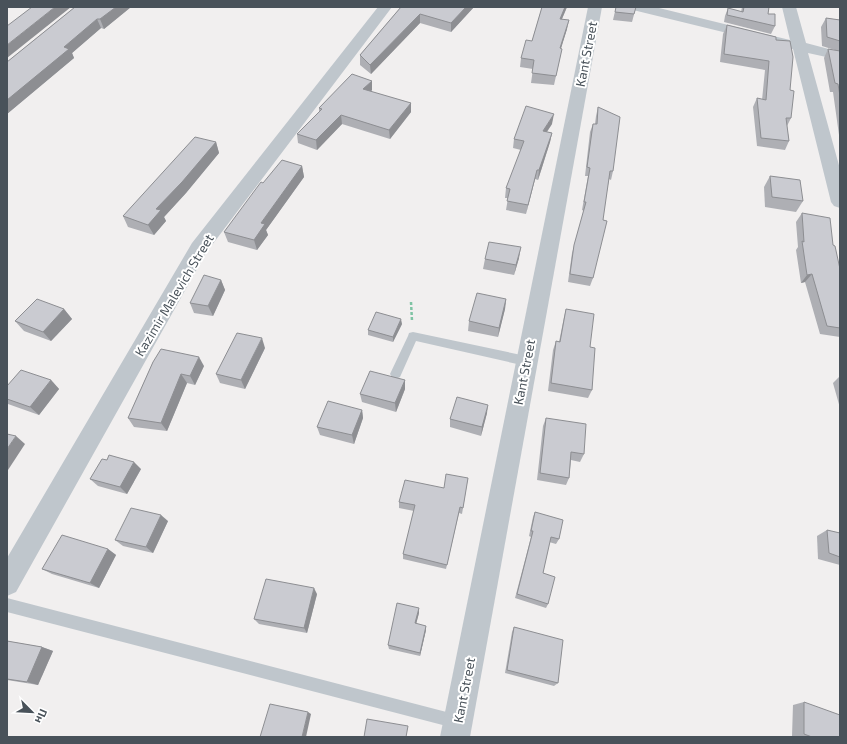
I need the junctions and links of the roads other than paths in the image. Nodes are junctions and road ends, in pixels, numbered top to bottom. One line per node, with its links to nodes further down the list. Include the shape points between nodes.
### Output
1 (385, 7): 10 (street, Kazimir Malevich Street, via 199,248)
2 (595, 7): 8 (street, Kant Street)
3 (638, 7): 5 (street)
4 (789, 7): 5 (street)
5 (800, 47): 6 (street); 7 (street)
6 (840, 56)
7 (840, 202)
8 (526, 361): 9 (lane, via 413,336); 12 (street, Kant Street)
9 (396, 374)
10 (7, 584)
11 (7, 605): 12 (lane)
12 (456, 729)

